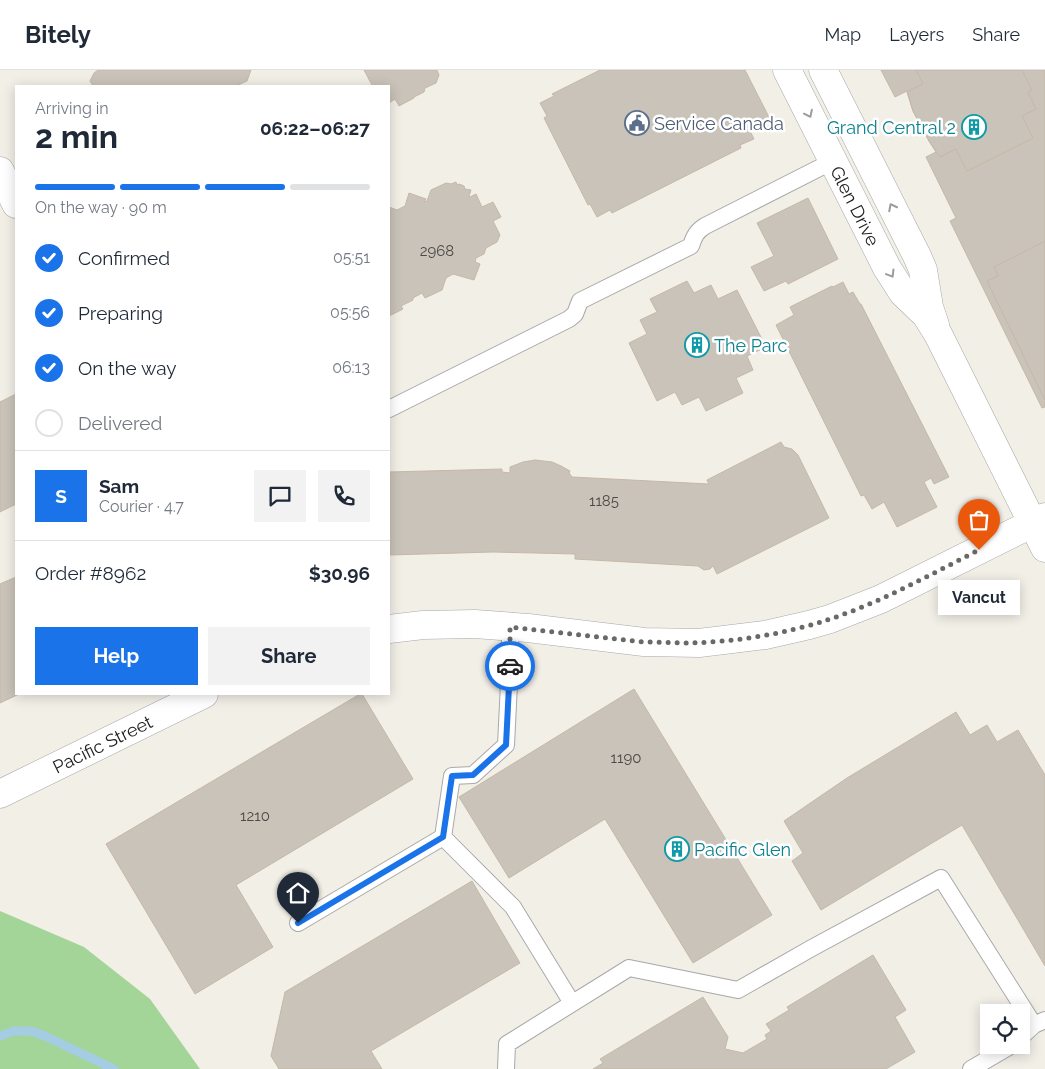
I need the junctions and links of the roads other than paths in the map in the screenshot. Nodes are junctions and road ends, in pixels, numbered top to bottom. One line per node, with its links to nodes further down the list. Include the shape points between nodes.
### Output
1 (787, 70): 3 (street, Glen Drive, one-way to 3)
2 (823, 70): 6 (street, Glen Drive, one-way to 2, via 929,307 923,270)
3 (833, 161): 6 (street, Glen Drive, one-way to 6, via 892,276); 7 (lane, via 705,226 696,232 691,246 580,301 575,314 569,319)
4 (0, 171): 5 (street)
5 (15, 202)
6 (938, 334): 8 (street, Glen Drive)
7 (390, 408)
8 (1039, 520): 9 (street, Glen Drive); 10 (street, via 880,599 818,623 775,633 676,643)
9 (1045, 548)
10 (510, 627): 11 (street, via 460,624); 14 (lane, via 506,745 473,775 452,776)
11 (390, 628)
12 (202, 695): 13 (street, Pacific Street)
13 (0, 794)
14 (443, 837): 15 (lane); 16 (lane, via 513,907)
15 (298, 923)
16 (572, 1003): 17 (lane, via 629,968 738,990 941,878); 20 (lane, via 507,1044)
17 (1040, 1022): 18 (lane)
18 (1030, 1030)
19 (997, 1054): 21 (lane)
20 (506, 1069)
21 (972, 1069)

